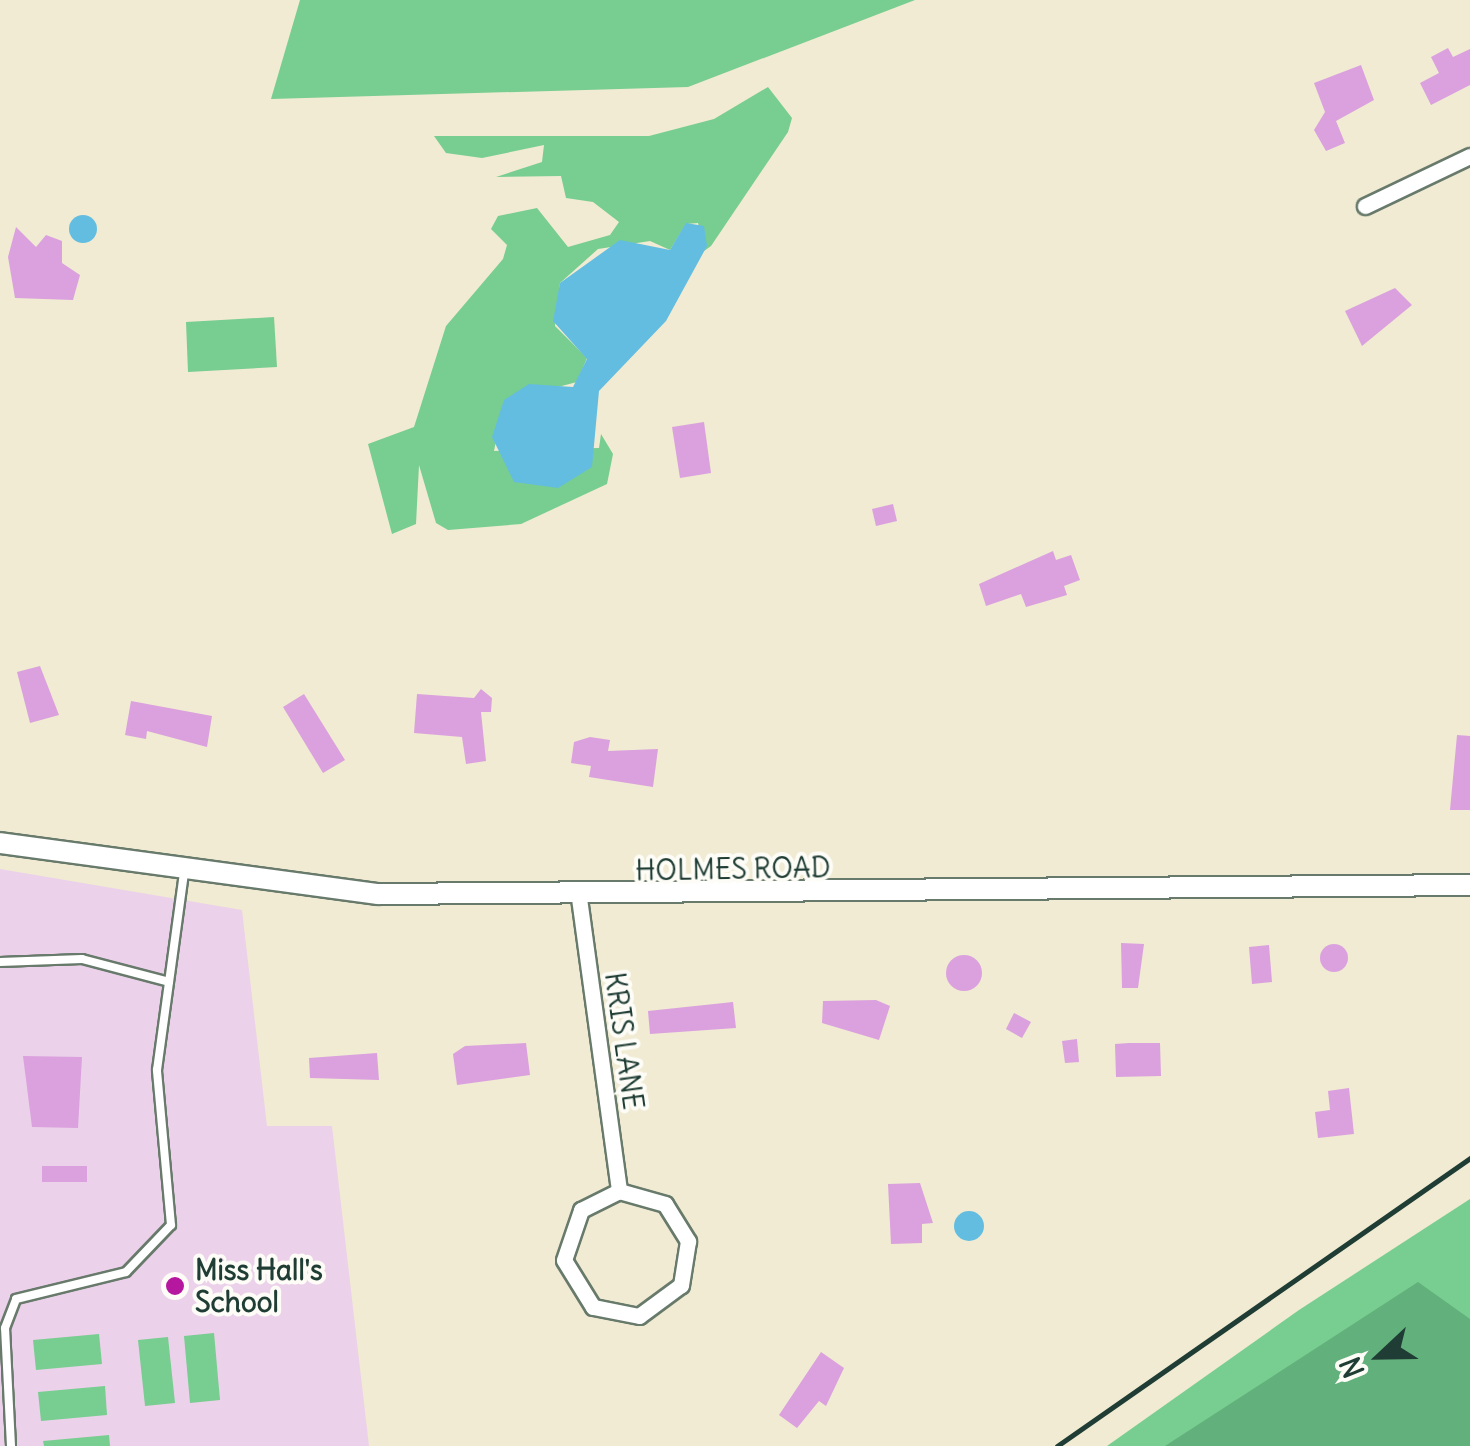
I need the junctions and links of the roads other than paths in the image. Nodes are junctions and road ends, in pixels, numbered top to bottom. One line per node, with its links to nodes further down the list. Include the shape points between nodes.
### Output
1 (1470, 156): 2 (street)
2 (1366, 206)
3 (0, 842): 4 (street, HOLMES ROAD)
4 (184, 872): 6 (street, HOLMES ROAD, via 320,891); 8 (lane)
5 (1470, 885): 6 (street, HOLMES ROAD)
6 (579, 898): 9 (street, KRIS LANE)
7 (0, 962): 8 (lane, via 82,959)
8 (169, 982): 10 (lane, via 157,1070 172,1225 126,1272 16,1300 5,1328)
9 (620, 1191): 9 (street, via 665,1204 688,1241 681,1285 639,1316 593,1308 564,1260 580,1210)
10 (12, 1446)

